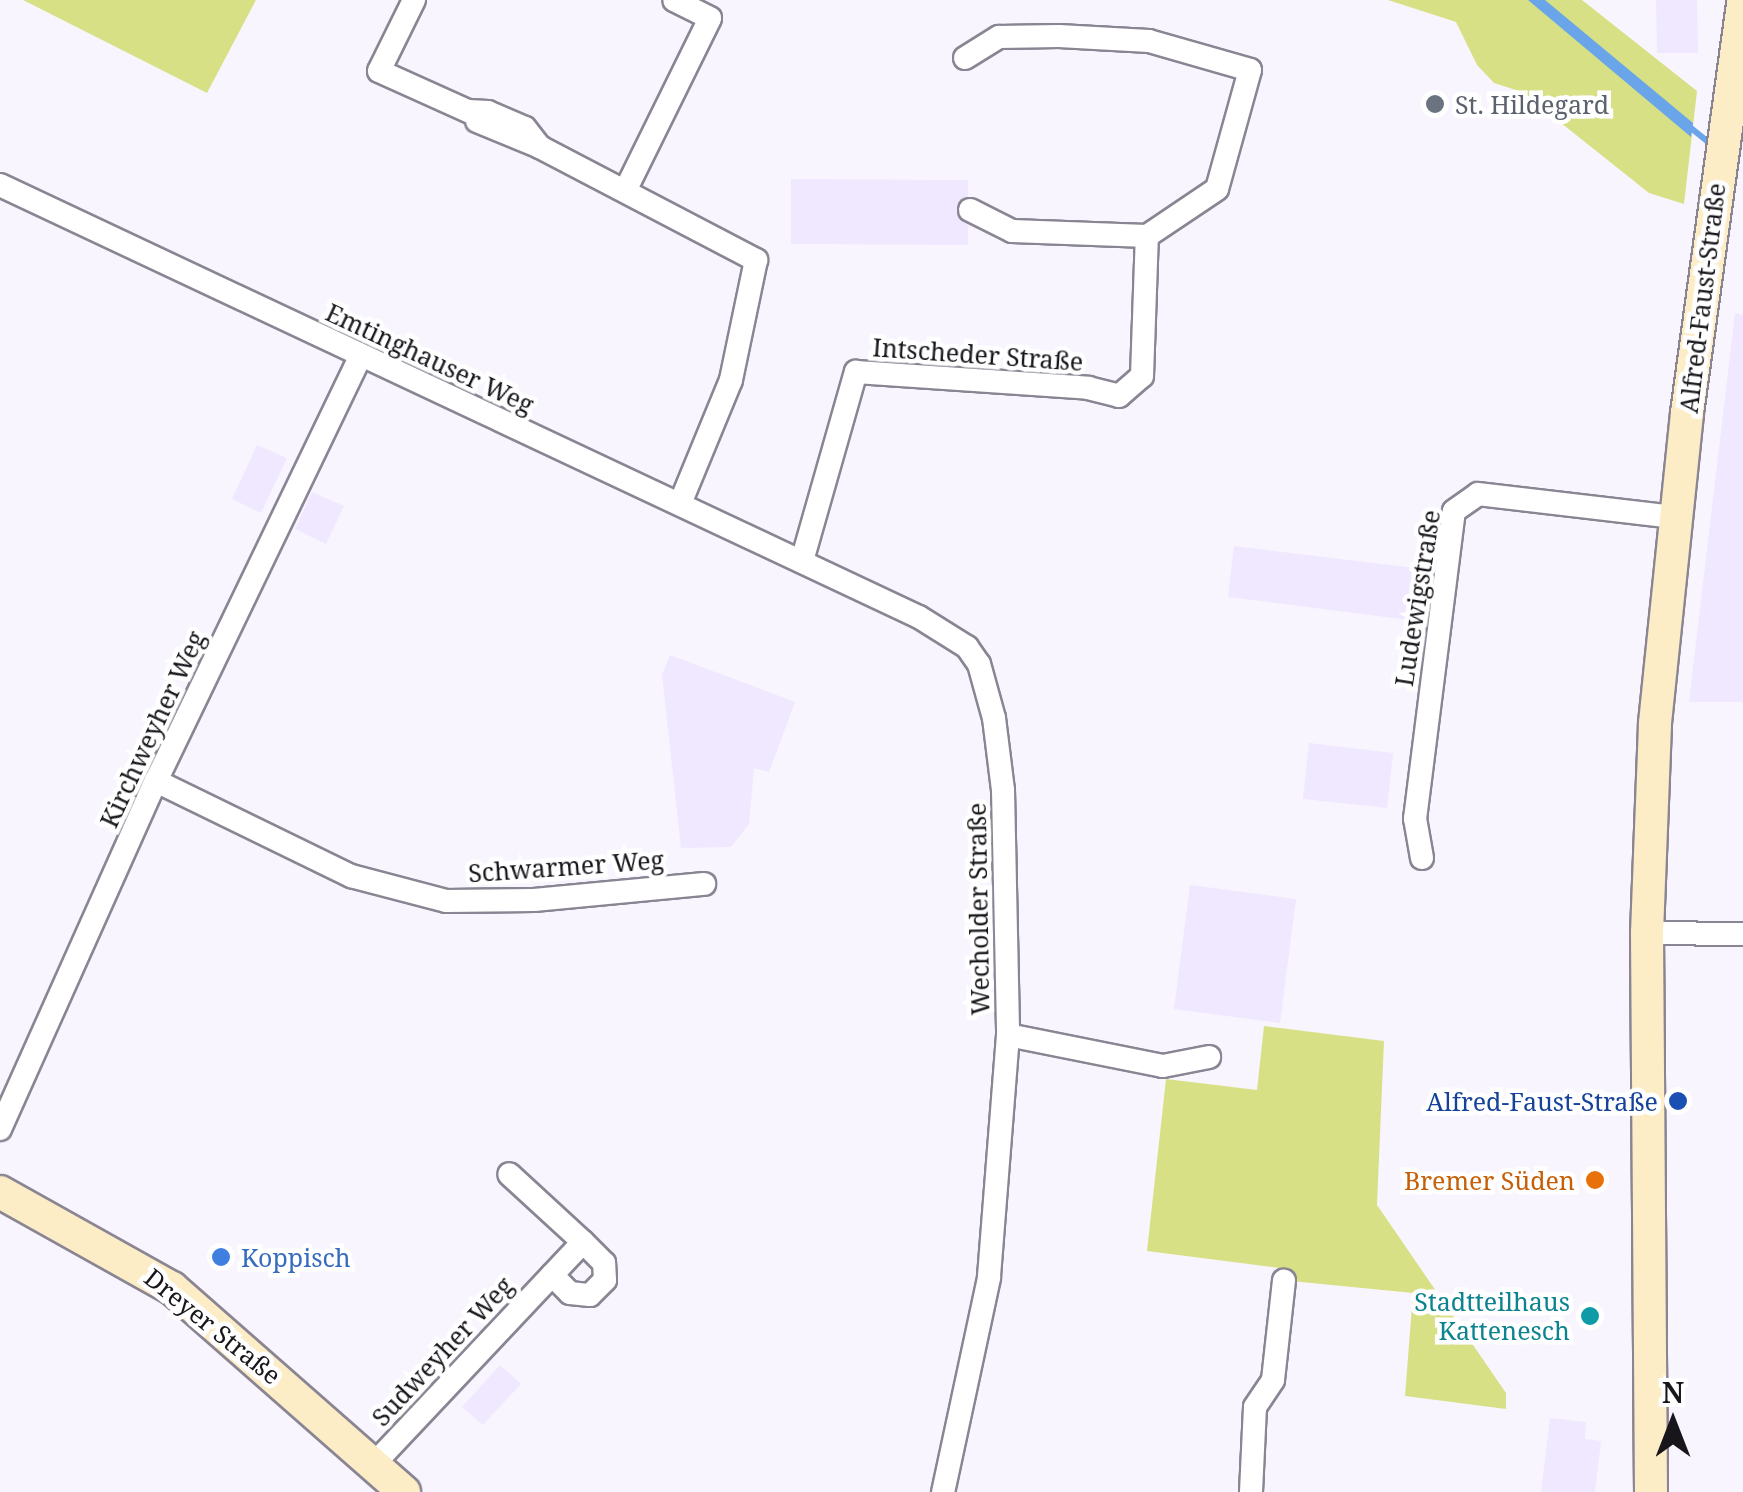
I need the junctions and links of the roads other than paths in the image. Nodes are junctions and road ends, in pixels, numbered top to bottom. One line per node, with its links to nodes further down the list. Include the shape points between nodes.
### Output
1 (414, 0): 6 (street, via 380,71 468,111 525,128 540,147)
2 (674, 0): 6 (street, via 710,18)
3 (1743, 4): 11 (street, Alfred-Faust-Straße)
4 (965, 58): 8 (street, via 999,37 1059,36 1148,41 1250,70 1217,189)
5 (0, 185): 9 (street, Emtinghauser Weg)
6 (627, 188): 10 (street, via 641,204 756,260 732,380)
7 (970, 210): 8 (street, via 1012,231)
8 (1147, 236): 12 (street, Intscheder Straße, via 1142,376 1120,396 1088,388 856,372)
9 (360, 357): 10 (street, Emtinghauser Weg); 13 (street, Kirchweyher Weg)
10 (680, 504): 12 (street, Wecholder Straße)
11 (1674, 517): 14 (street, Ludewigstraße, via 1478,494 1454,511 1415,820); 16 (street, Alfred-Faust-Straße, via 1655,723)
12 (802, 560): 18 (street, Wecholder Straße, via 952,636 979,664 994,718 1002,790)
13 (156, 781): 15 (street, Schwarmer Weg, via 351,876 446,901); 20 (street, Kirchweyher Weg)
14 (1422, 858)
15 (704, 884)
16 (1647, 933): 17 (street); 30 (street, Alfred-Faust-Straße)
17 (1743, 934)
18 (1008, 1035): 19 (street, via 1163,1066); 28 (street, Wecholder Straße, via 989,1273)
19 (1209, 1057)
20 (0, 1128)
21 (509, 1174): 23 (street, Sudweyher Weg)
22 (0, 1192): 26 (street, Dreyer Straße, via 168,1285)
23 (583, 1242): 24 (street, Sudweyher Weg); 24 (street, Sudweyher Weg, via 604,1263 605,1280 590,1295 570,1293)
24 (552, 1275): 26 (street, Sudweyher Weg)
25 (1284, 1280): 29 (street, via 1272,1380 1255,1407)
26 (373, 1464): 27 (street, Dreyer Straße)
27 (404, 1492)
28 (943, 1492)
29 (1251, 1492)
30 (1651, 1492)

